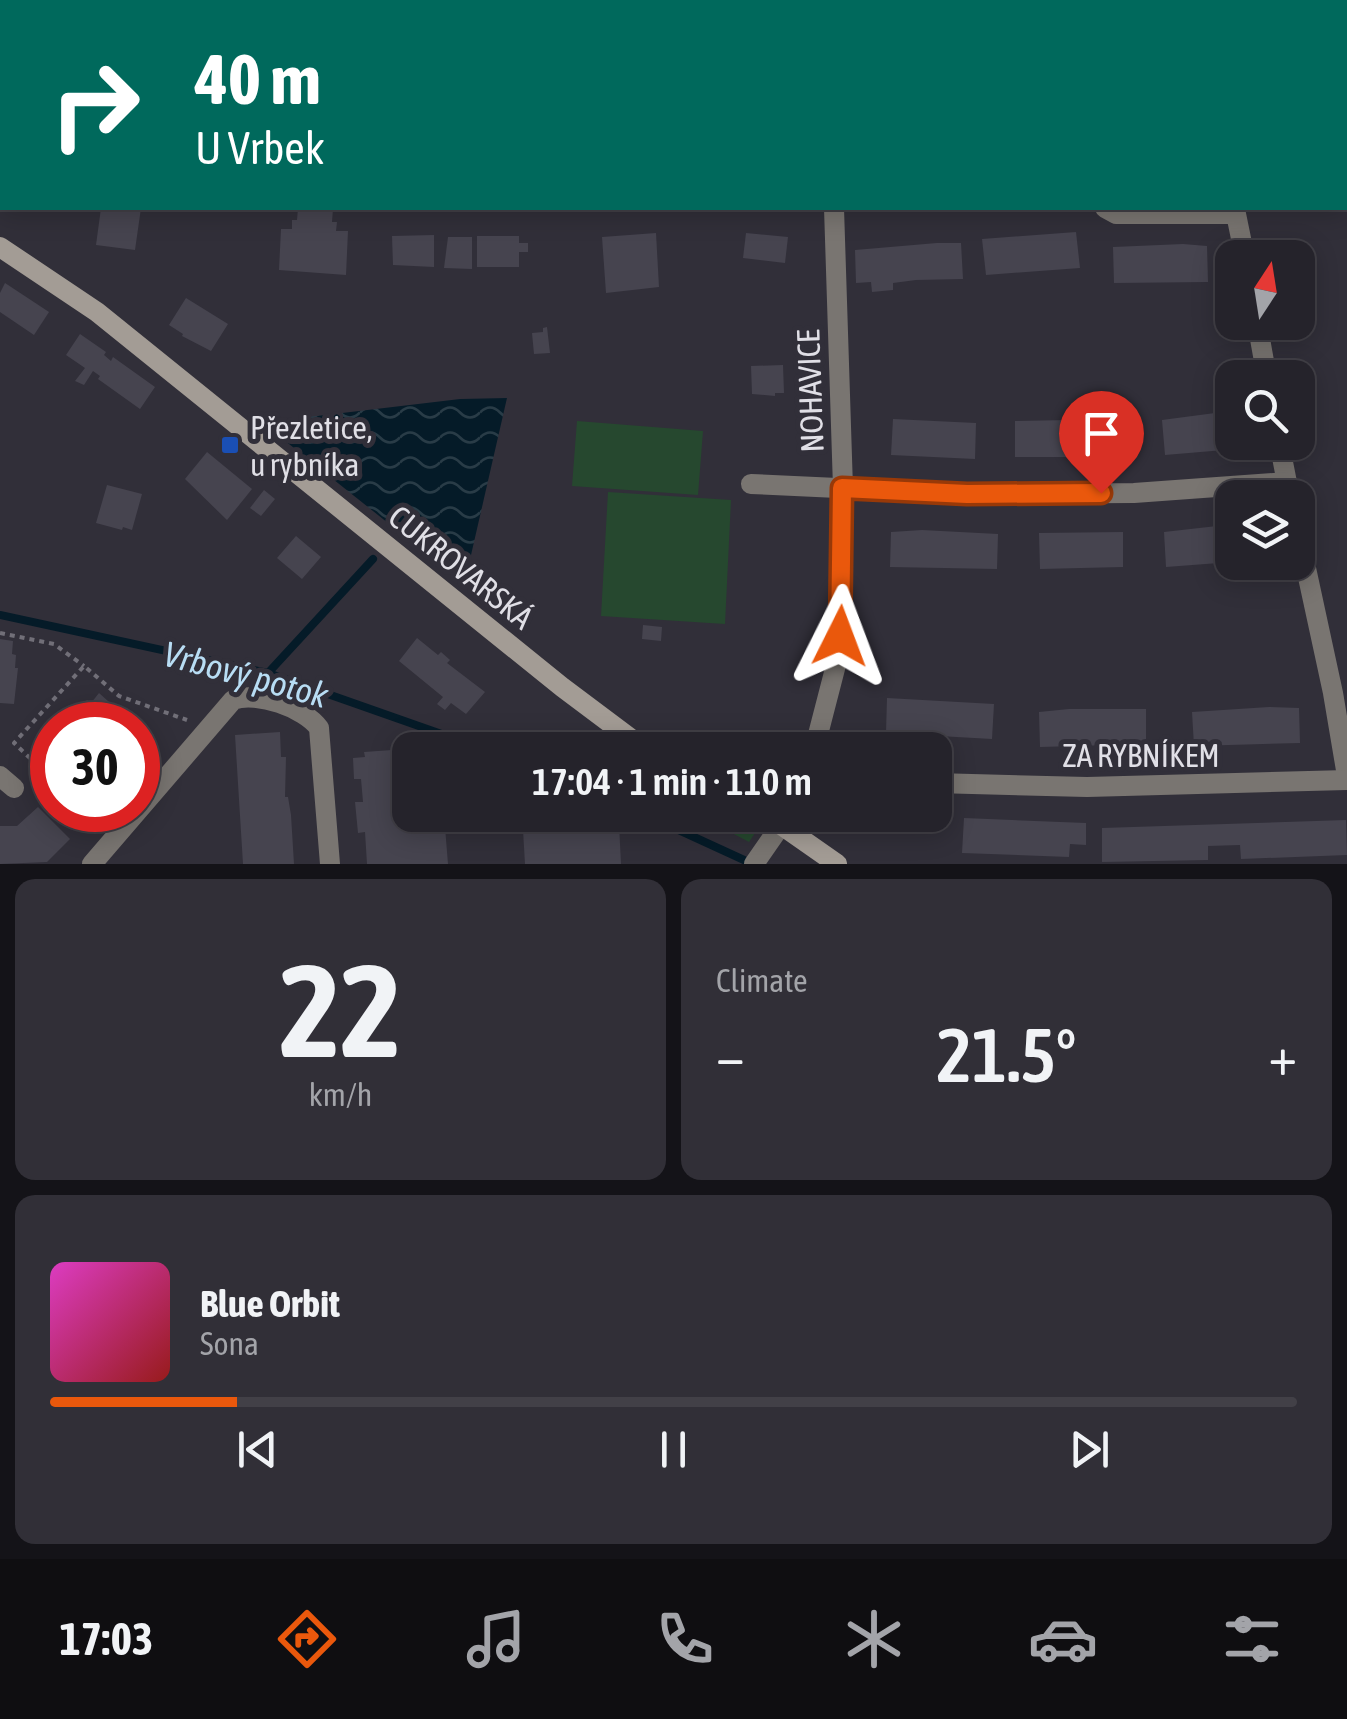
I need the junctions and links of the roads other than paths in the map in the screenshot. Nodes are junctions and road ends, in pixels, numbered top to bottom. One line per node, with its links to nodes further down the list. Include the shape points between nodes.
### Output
1 (834, 210): 6 (street, NOHAVICE)
2 (1109, 210): 3 (street, via 1236,214)
3 (1241, 240)
4 (0, 247): 9 (street, CUKROVARSKÁ, via 97,312)
5 (751, 484): 6 (street)
6 (842, 488): 7 (street); 10 (street, NOHAVICE, via 838,661)
7 (1215, 491)
8 (1309, 580): 11 (street)
9 (622, 732)
10 (819, 732)
11 (1347, 778): 12 (street, ZA RYBNÍKEM)
12 (952, 784)
13 (772, 832): 17 (street)
14 (797, 832): 18 (street)
15 (92, 864): 16 (street, via 233,700 245,696 301,712 320,728)
16 (330, 864)
17 (754, 864)
18 (837, 864)

